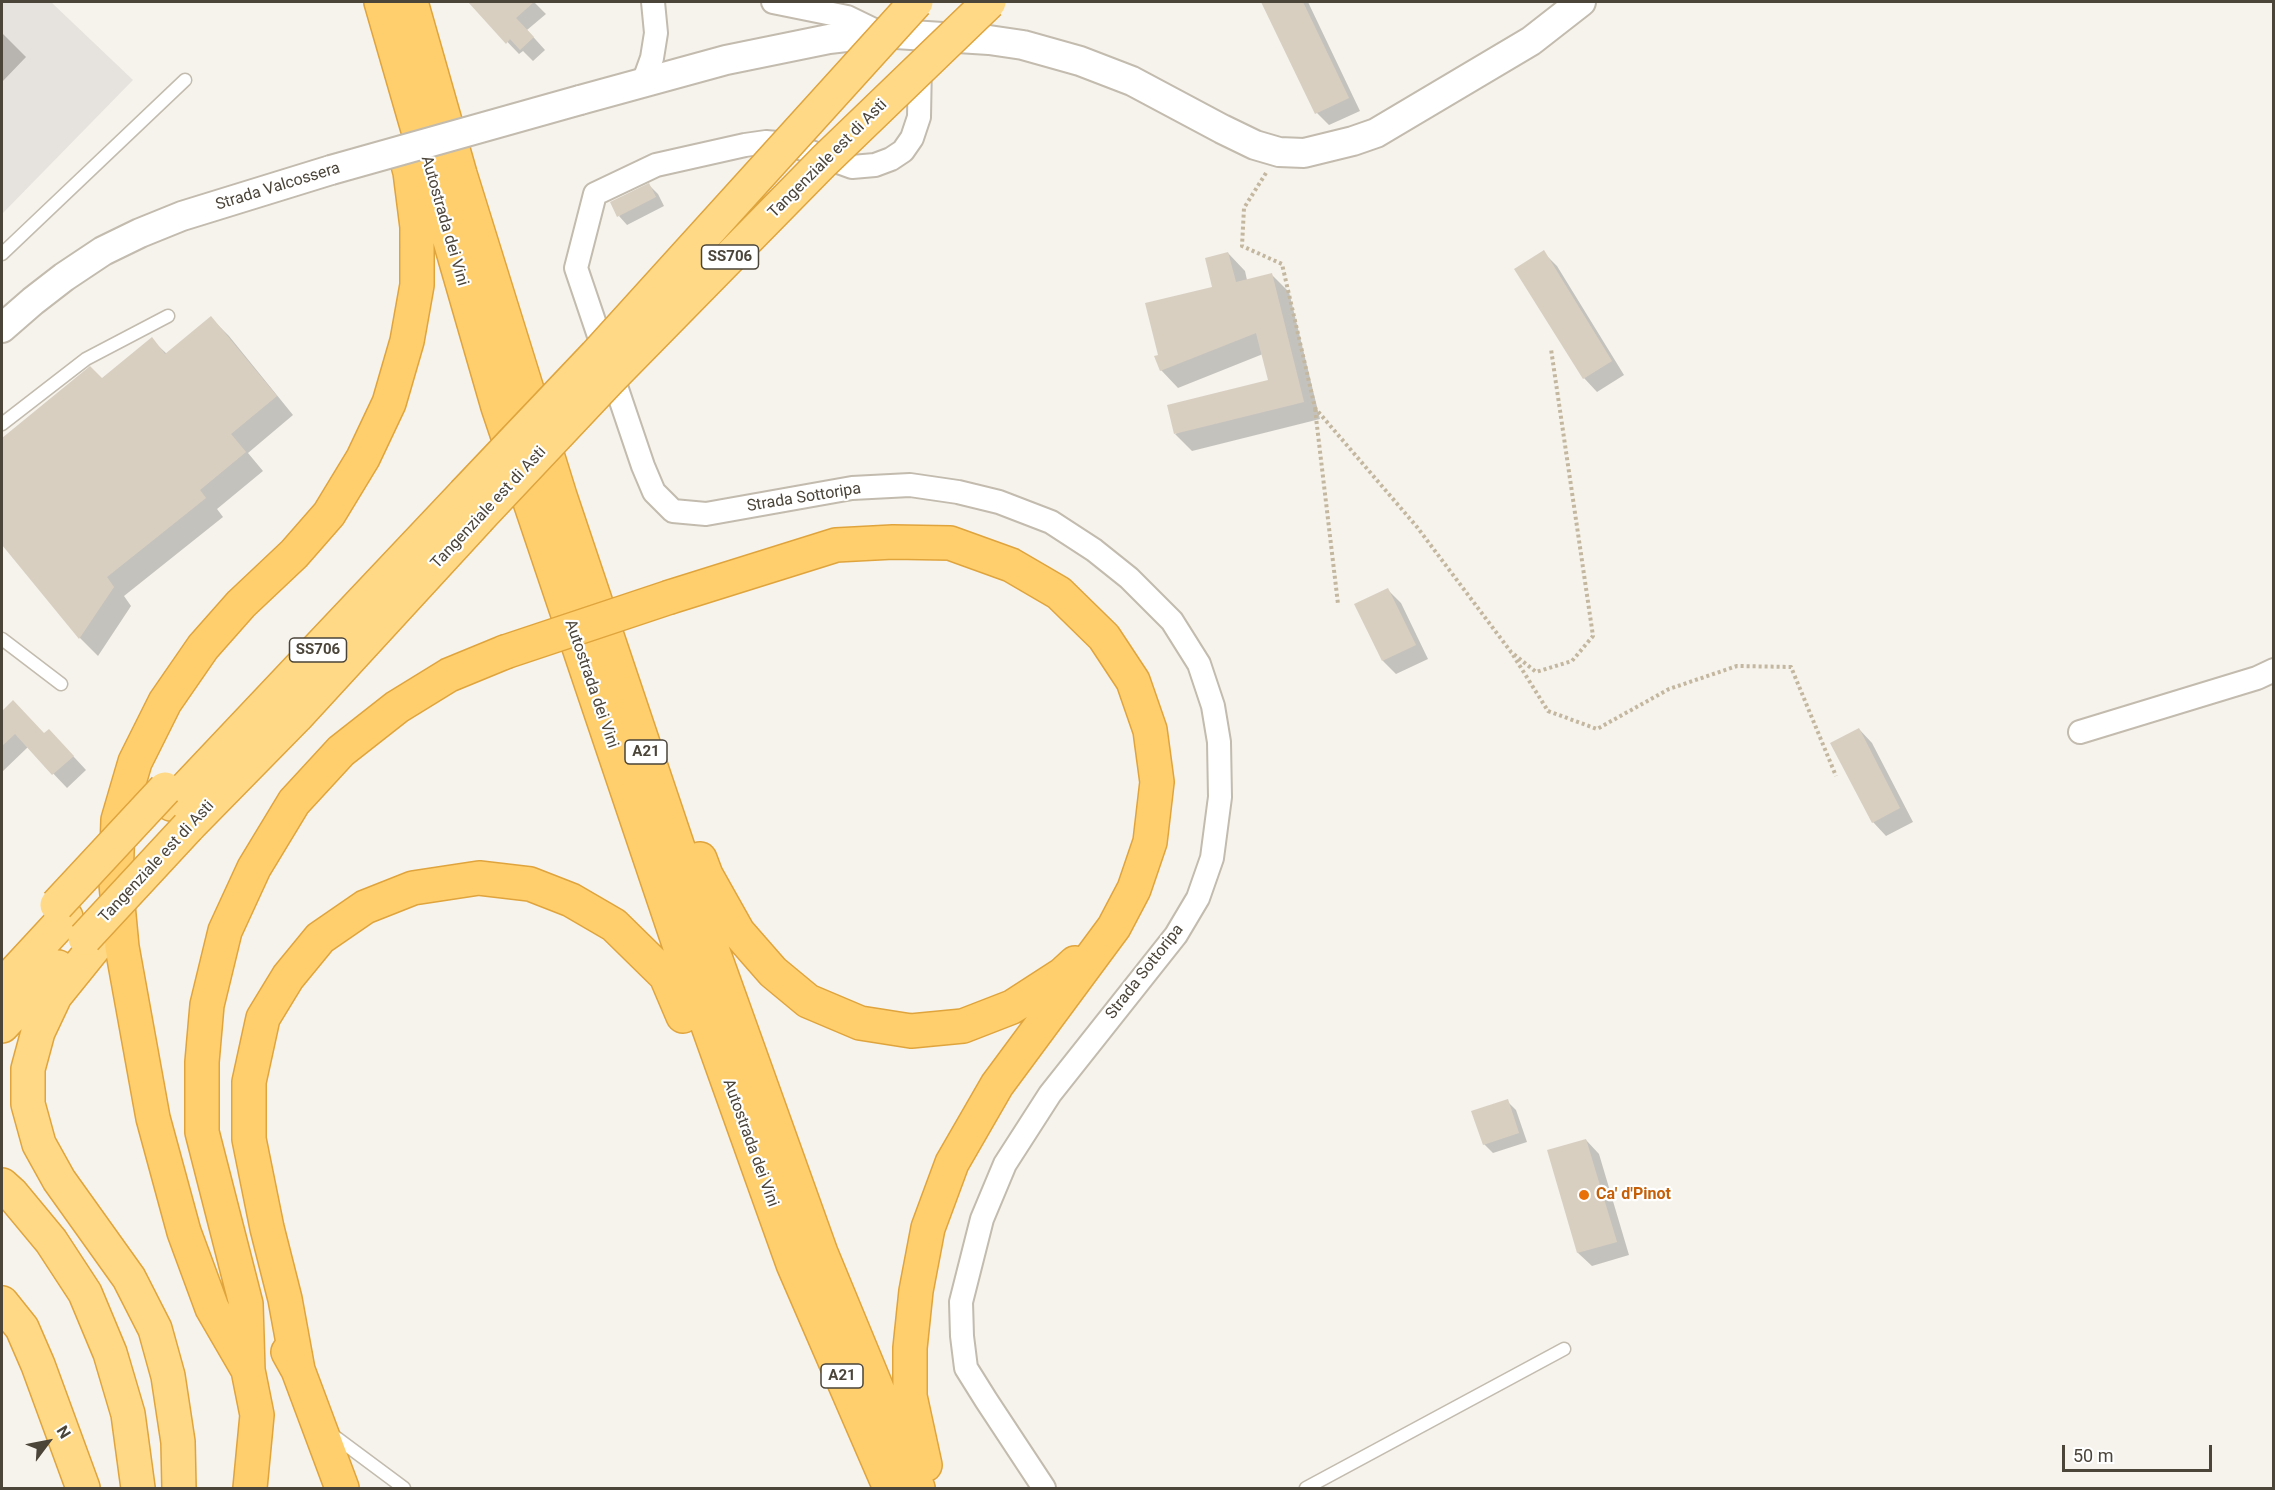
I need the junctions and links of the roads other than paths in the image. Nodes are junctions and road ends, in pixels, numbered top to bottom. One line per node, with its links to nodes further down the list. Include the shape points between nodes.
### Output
1 (362, 2): 35 (highway, via 410,172 417,227 417,285 407,341 389,404 363,458 329,514 203,647 165,702 135,762 118,820 116,884 122,947 153,1118 184,1232 212,1308)
2 (381, 2): 32 (highway, Autostrada dei Vini / A21, via 498,407 682,953)
3 (411, 2): 17 (highway, Autostrada dei Vini / A21)
4 (652, 2): 12 (street, via 656,33)
5 (773, 2): 9 (street, via 846,17)
6 (916, 2): 18 (highway, Tangenziale est di Asti / SS706, bridge, via 596,355)
7 (989, 2): 18 (highway, Tangenziale est di Asti / SS706, bridge, via 824,161 609,380)
8 (1581, 2): 10 (street, Strada Valcossera, via 1531,42 1376,132 1304,153 1279,152 1238,137 1132,81 1080,61 1023,45)
9 (880, 33): 10 (street, Strada Valcossera); 12 (street, Strada Valcossera, via 794,45)
10 (927, 36): 47 (street, Strada Sottoripa, via 920,60 919,117 912,138 897,155 875,165 852,167 789,144 766,142 656,165 595,194 576,268 643,466 654,492 673,511 706,514 852,488 899,486 999,502 1051,522 1129,578 1172,621 1199,664 1213,706 1219,742 1220,797 1212,858 1198,898 1176,935 1050,1094 1005,1164 982,1219 961,1302 966,1368)
11 (185, 80): 13 (lane)
12 (643, 83): 15 (street, Strada Valcossera, bridge, via 182,216 103,251)
13 (2, 254)
14 (168, 316): 16 (lane, via 86,359)
15 (2, 328)
16 (2, 424)
17 (560, 496): 26 (highway, via 593,539 706,875 738,932 773,972 808,1001 860,1023 911,1031 963,1026 1012,1007 1063,974); 45 (highway, Autostrada dei Vini / A21, via 710,943 820,1253)
18 (471, 506): 22 (highway, Tangenziale est di Asti / SS706)
19 (2, 639): 21 (lane)
20 (2274, 670): 23 (street)
21 (61, 684)
22 (287, 705): 24 (highway, Tangenziale est di Asti / SS706); 24 (highway, via 245,786)
23 (2080, 732)
24 (180, 816): 25 (highway, Tangenziale est di Asti / SS706); 25 (highway)
25 (75, 927): 27 (highway); 28 (highway, Tangenziale est di Asti / SS706); 29 (highway, Tangenziale est di Asti / SS706); 40 (highway, via 28,1069 28,1104 39,1144 59,1180 129,1278 155,1329 168,1376 178,1442)
26 (1114, 927): 31 (highway, bridge, via 1134,889 1150,842 1157,782 1150,730 1133,681 1104,637 1059,593 1011,565 950,543 893,542 836,545 670,597 505,652 441,681 397,707 341,752 294,801 254,868 225,931 207,1005 202,1132); 46 (highway, via 998,1085 952,1163 928,1228 912,1325 910,1396 923,1461)
27 (2, 964)
28 (2, 986)
29 (2, 1026)
30 (2, 1185): 39 (highway, via 51,1241 85,1293 110,1353 128,1414)
31 (224, 1218): 35 (highway, via 246,1304); 36 (highway, via 261,1302)
32 (794, 1264): 36 (highway, via 725,1120 666,976 652,961 614,925 572,900 531,884 479,878 413,888 364,907 320,938 288,977 263,1018 249,1082 249,1139); 44 (highway, Autostrada dei Vini / A21)
33 (2, 1303): 38 (highway, via 22,1328)
34 (1564, 1349): 48 (lane)
35 (248, 1370): 41 (highway, via 256,1415)
36 (298, 1370): 37 (highway)
37 (318, 1425): 42 (highway); 43 (lane)
38 (83, 1488)
39 (138, 1488)
40 (179, 1488)
41 (250, 1488)
42 (342, 1488)
43 (404, 1488)
44 (890, 1488)
45 (918, 1488)
46 (934, 1488)
47 (1044, 1488)
48 (1306, 1488)

